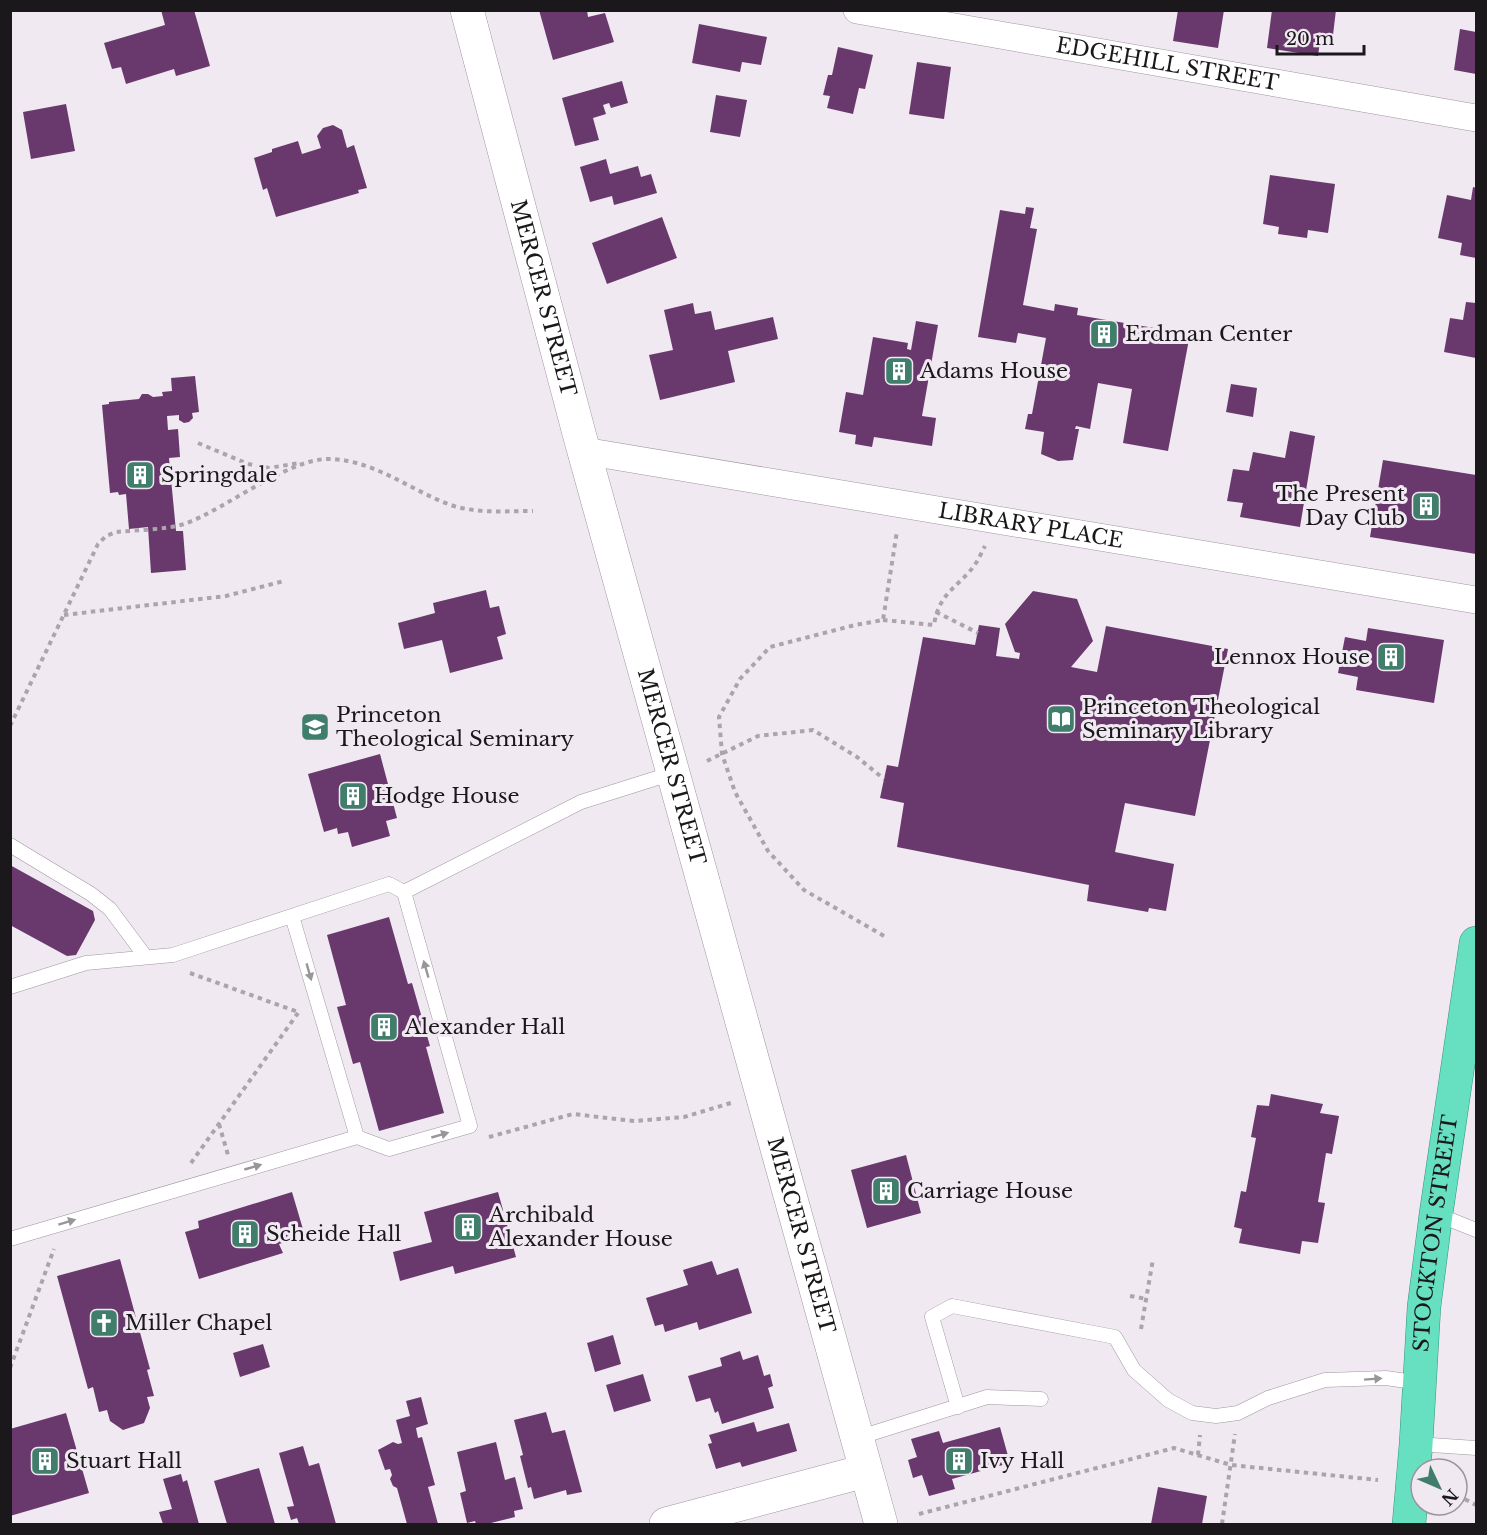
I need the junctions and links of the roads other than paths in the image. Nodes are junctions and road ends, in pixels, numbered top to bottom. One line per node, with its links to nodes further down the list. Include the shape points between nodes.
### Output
1 (467, 10): 4 (main road, MERCER STREET)
2 (857, 10): 3 (street, EDGEHILL STREET)
3 (1476, 118)
4 (584, 451): 5 (street, LIBRARY PLACE); 6 (main road, MERCER STREET)
5 (1476, 600)
6 (674, 773): 8 (lane, via 581,802); 20 (main road, MERCER STREET)
7 (10, 845): 10 (lane, via 111,909)
8 (404, 892): 9 (lane, via 389,884); 13 (lane, one-way to 8, via 389,1149 470,1126)
9 (292, 916): 10 (lane, via 173,954); 13 (lane, one-way to 13)
10 (145, 956): 12 (lane, via 86,963)
11 (1474, 972): 14 (highway, STOCKTON STREET)
12 (10, 987)
13 (357, 1137): 16 (lane, one-way to 13)
14 (1436, 1214): 15 (lane); 17 (highway, STOCKTON STREET, via 1424,1307)
15 (1476, 1230)
16 (10, 1239)
17 (1420, 1383): 19 (lane, one-way to 17, via 932,1317 952,1306 1115,1337 1134,1370 1167,1400 1192,1413 1238,1413 1269,1398 1325,1380 1386,1378); 21 (highway, STOCKTON STREET)
18 (1041, 1399): 19 (lane, via 987,1397)
19 (958, 1407): 20 (lane)
20 (857, 1438): 23 (main road, MERCER STREET)
21 (1416, 1444): 22 (lane); 26 (highway, STOCKTON STREET)
22 (1476, 1448)
23 (865, 1471): 24 (main road); 25 (main road, MERCER STREET)
24 (666, 1524)
25 (881, 1524)
26 (1409, 1524)

